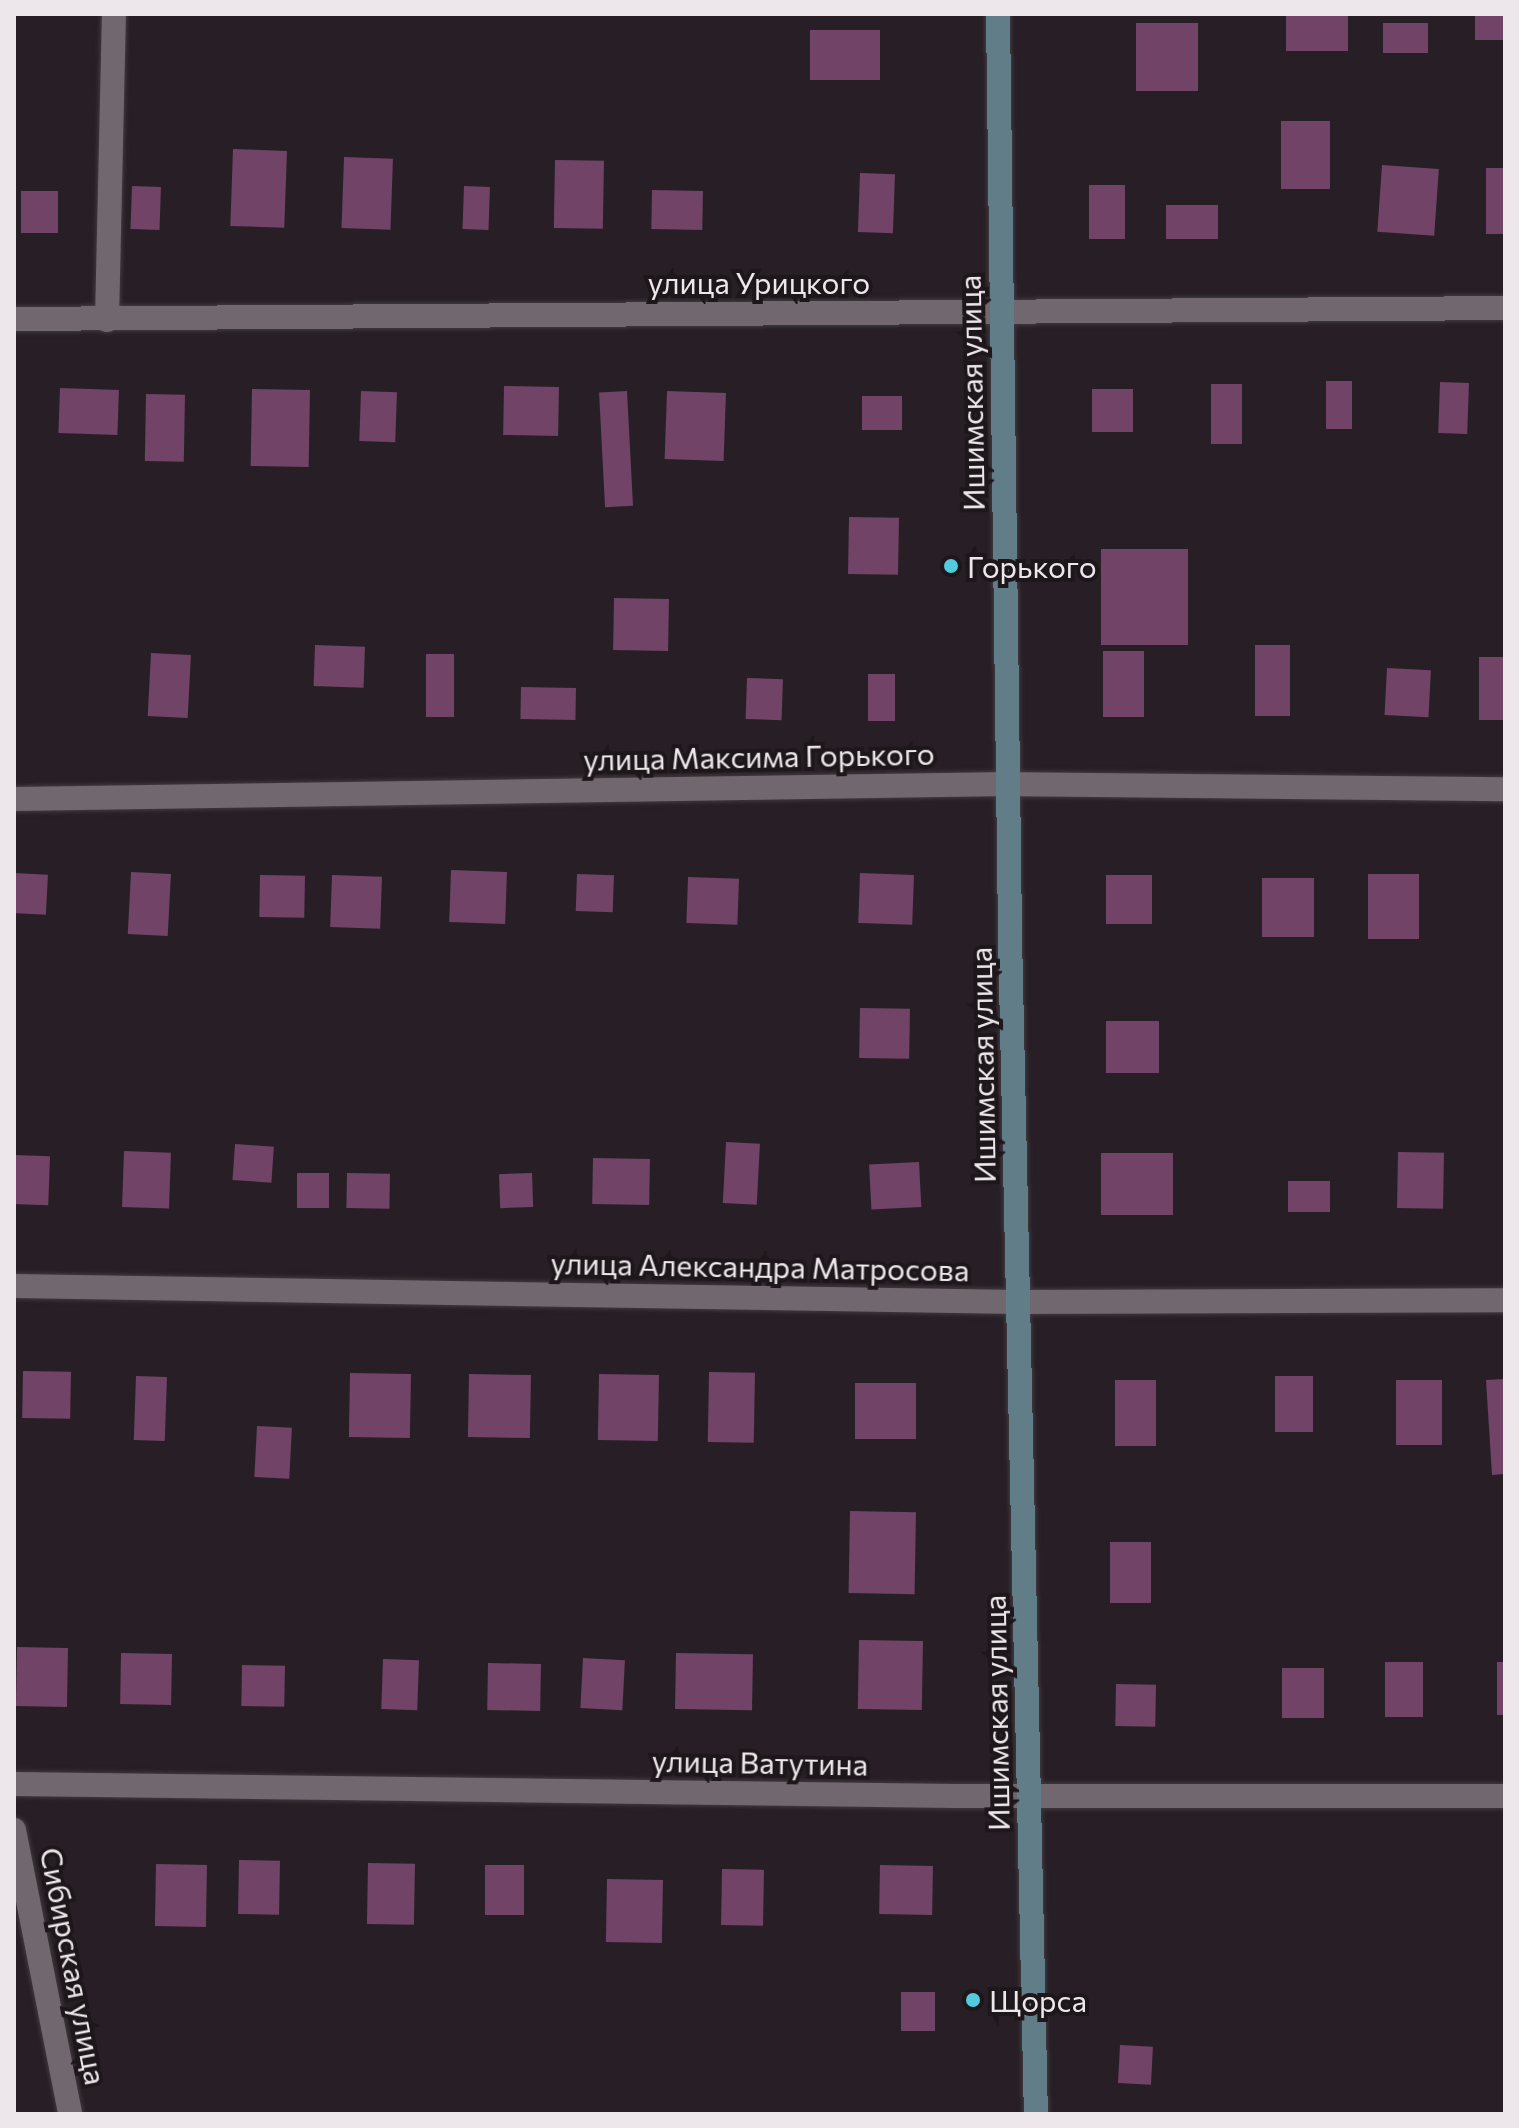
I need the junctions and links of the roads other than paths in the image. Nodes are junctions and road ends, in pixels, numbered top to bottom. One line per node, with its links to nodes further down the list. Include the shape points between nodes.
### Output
1 (114, 14): 6 (street)
2 (998, 14): 4 (main road, Ишимская улица)
3 (1505, 308): 4 (street, улица Урицкого)
4 (1001, 312): 6 (street, улица Урицкого); 7 (main road, Ишимская улица)
5 (14, 319): 6 (street, улица Урицкого)
6 (107, 320)
7 (1009, 784): 8 (street, улица Максима Горького); 9 (street, улица Максима Горького); 12 (main road, Ишимская улица)
8 (1505, 789)
9 (14, 799)
10 (14, 1286): 12 (street, улица Александра Матросова)
11 (1505, 1300): 12 (street, улица Александра Матросова)
12 (1019, 1302): 15 (main road, Ишимская улица)
13 (14, 1784): 15 (street, улица Ватутина)
14 (1505, 1796): 15 (street, улица Ватутина)
15 (1029, 1797): 18 (main road, Ишимская улица)
16 (14, 1830): 17 (street, Сибирская улица)
17 (70, 2114)
18 (1036, 2114)

